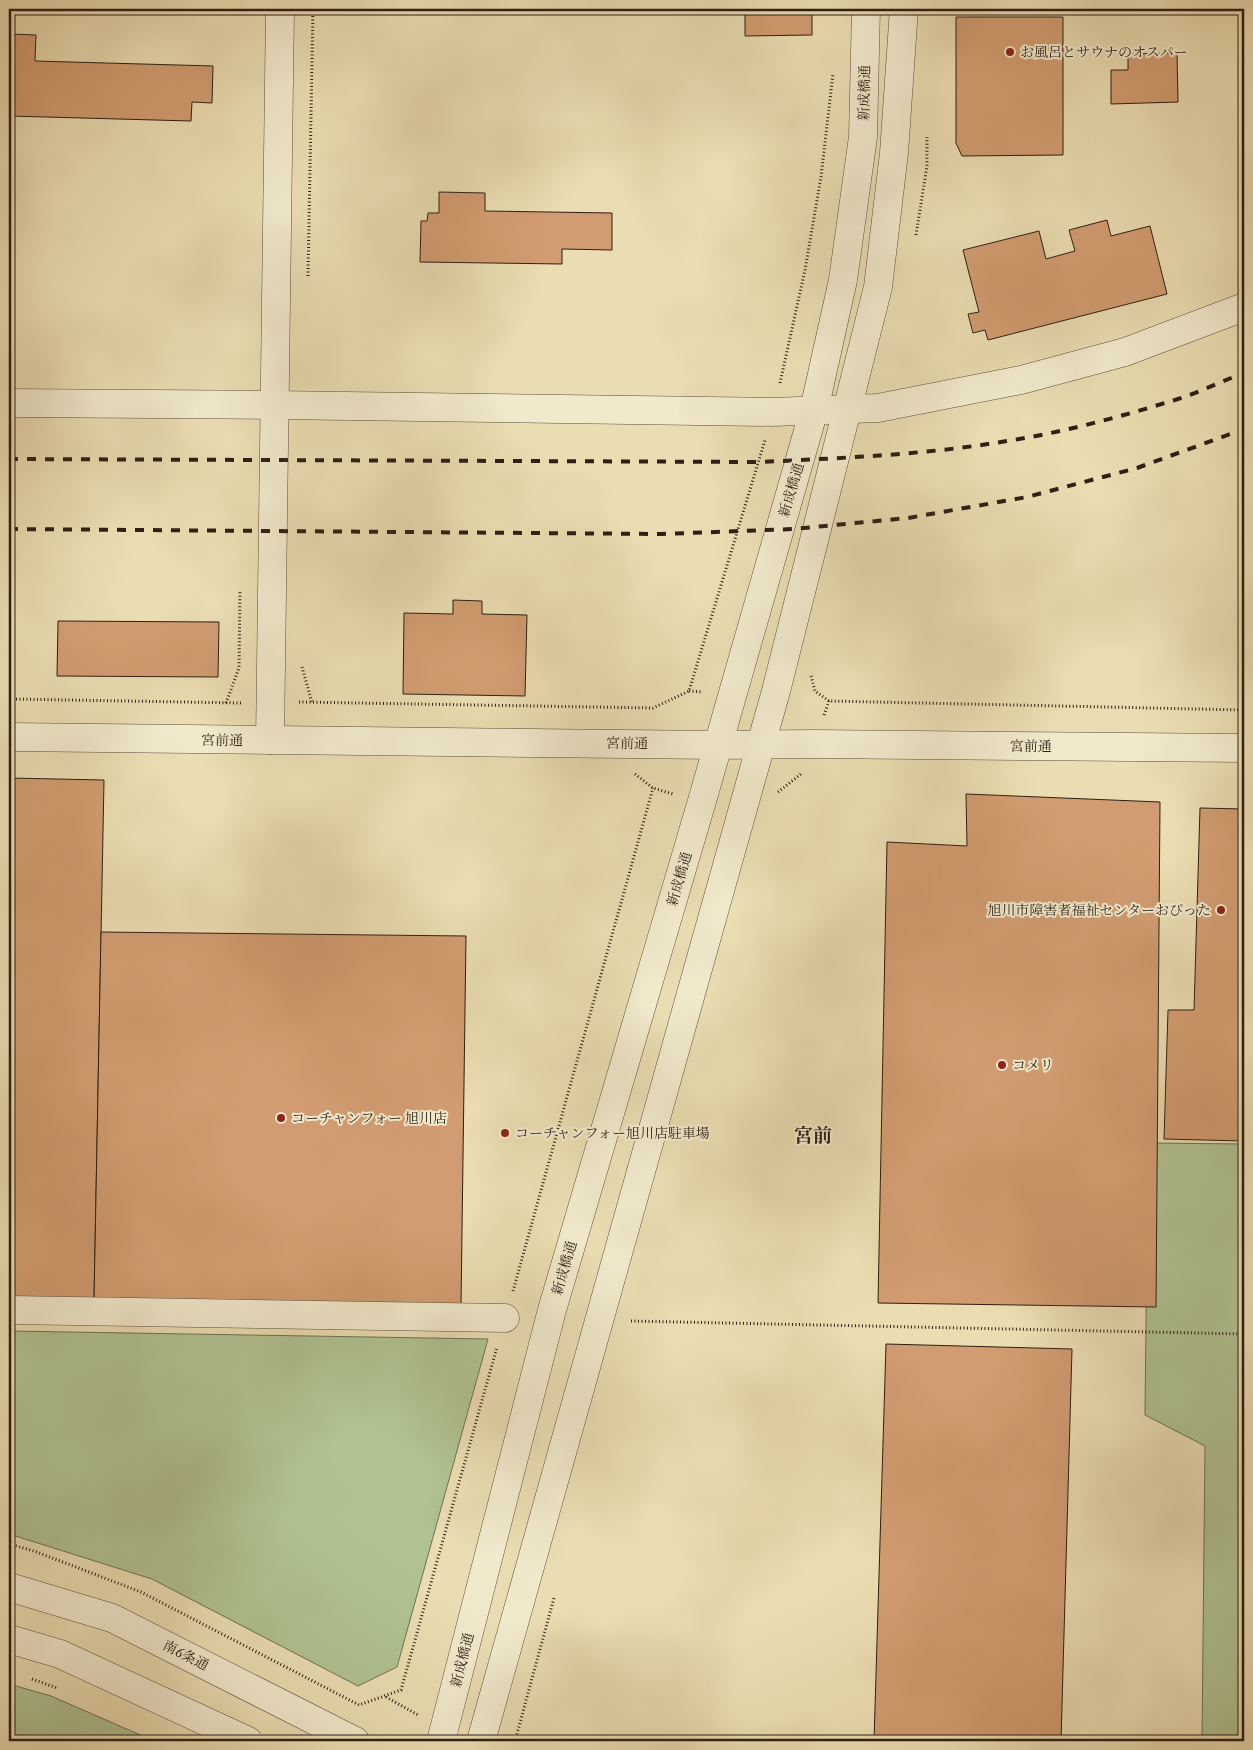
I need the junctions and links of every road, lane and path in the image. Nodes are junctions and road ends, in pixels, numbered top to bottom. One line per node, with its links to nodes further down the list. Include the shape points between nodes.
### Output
1 (280, 9): 9 (street)
2 (866, 9): 10 (street, 新成橋通, via 863,137 843,280)
3 (904, 9): 11 (street, via 894,153 878,287)
4 (833, 72): 12 (path, via 821,177 805,270)
5 (927, 137): 6 (path, via 927,166)
6 (915, 243)
7 (1244, 307): 11 (street, via 1126,352 1021,380 878,408)
8 (9, 404): 9 (street)
9 (274, 405): 12 (street); 17 (street)
10 (814, 410): 11 (street); 12 (street); 23 (street, 新成橋通)
11 (847, 410): 24 (street)
12 (773, 412): 18 (path, via 689,692 654,708)
13 (302, 666): 18 (path)
14 (239, 668): 19 (path)
15 (808, 668): 20 (path, via 815,691 829,701)
16 (9, 699): 19 (path)
17 (270, 701): 18 (path); 19 (path); 22 (street)
18 (312, 702)
19 (226, 703)
20 (1244, 710)
21 (9, 737): 22 (street, 宮前通)
22 (270, 740): 23 (street, 宮前通)
23 (717, 745): 24 (street, 宮前通); 41 (street, 新成橋通, via 552,1310)
24 (760, 745): 25 (street, 宮前通); 42 (street)
25 (1244, 748)
26 (808, 769): 28 (path)
27 (654, 788): 31 (path)
28 (777, 793)
29 (9, 1310): 31 (street)
30 (634, 1312): 32 (path)
31 (505, 1318): 35 (path, via 401,1690 359,1705 141,1592)
32 (632, 1321): 33 (path); 34 (path)
33 (630, 1326)
34 (1244, 1334)
35 (9, 1544)
36 (9, 1587): 40 (street, 南6条通, via 112,1618)
37 (557, 1589): 43 (path)
38 (9, 1639): 39 (street, via 60,1654)
39 (248, 1741)
40 (355, 1741)
41 (441, 1741)
42 (481, 1741)
43 (515, 1741)

